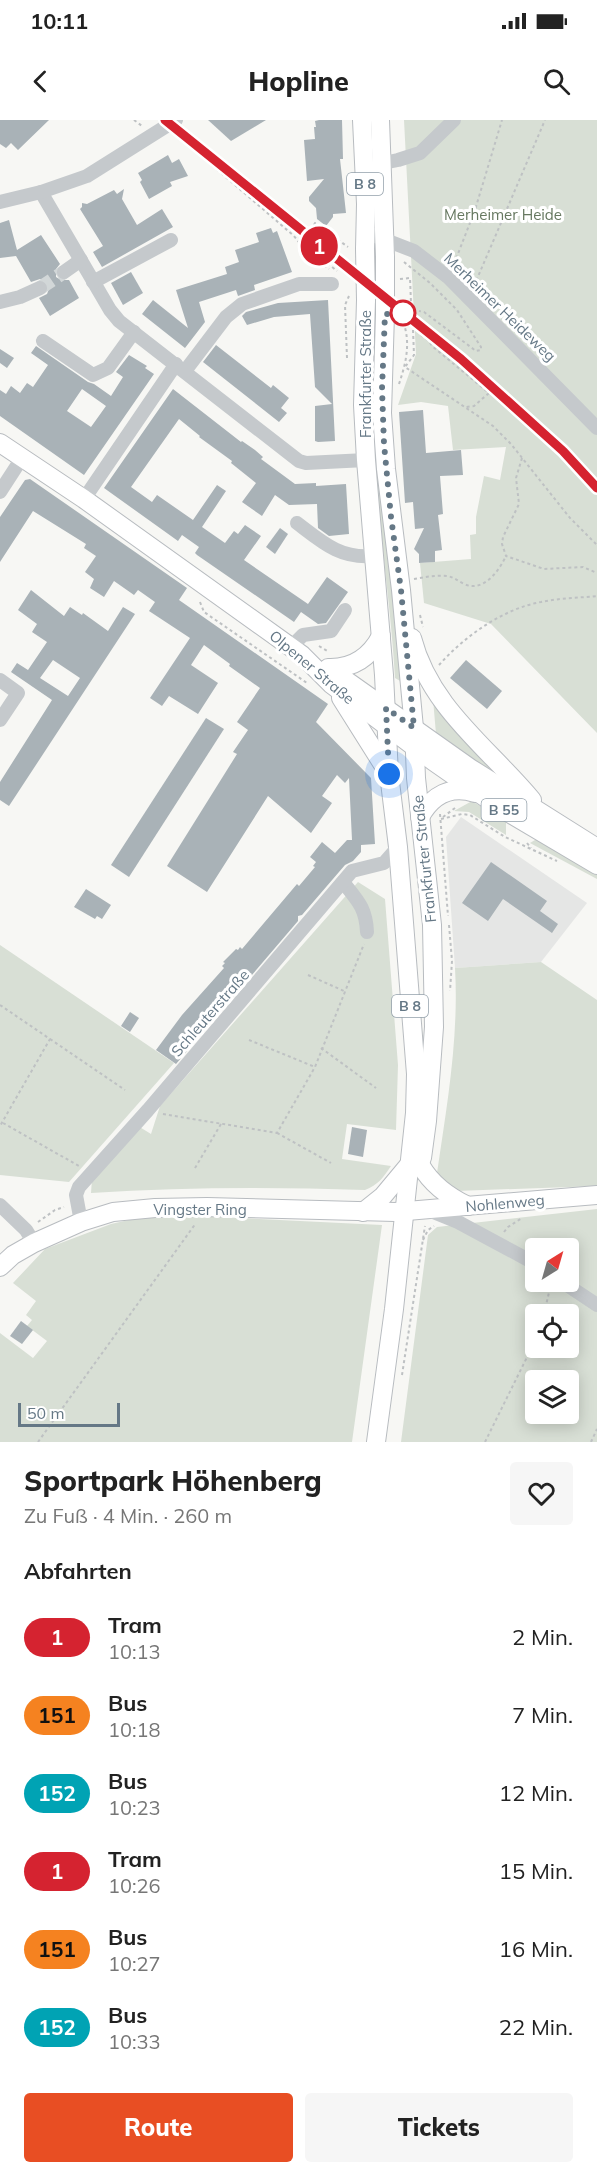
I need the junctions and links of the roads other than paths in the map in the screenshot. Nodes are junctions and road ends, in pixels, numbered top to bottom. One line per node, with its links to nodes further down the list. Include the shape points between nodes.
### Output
1 (183, 120): 5 (street)
2 (362, 120): 10 (main road, Frankfurter Straße / B 8)
3 (380, 120): 6 (main road, Frankfurter Straße / B 8)
4 (454, 120): 6 (street, via 420,153)
5 (172, 123): 7 (street, via 87,176)
6 (383, 162): 11 (main road, Frankfurter Straße / B 8)
7 (41, 192): 8 (street); 12 (street)
8 (0, 202)
9 (171, 240): 15 (street)
10 (359, 243): 11 (street, Merheimer Heideweg); 24 (main road, Frankfurter Straße / B 8, bridge, via 366,300)
11 (389, 251): 21 (street, Merheimer Heideweg, via 414,251 449,278); 29 (main road, Frankfurter Straße / B 8, bridge, via 383,424 390,509)
12 (81, 260): 13 (street); 15 (street)
13 (64, 272)
14 (335, 277): 20 (street, via 299,284 242,304)
15 (93, 282): 18 (street, via 119,321)
16 (40, 288): 17 (street)
17 (0, 302)
18 (134, 332): 19 (street, via 108,368 93,375); 20 (street)
19 (43, 341)
20 (180, 368): 24 (street, via 298,461); 26 (street)
21 (597, 428)
22 (0, 443): 23 (main road, Olpener Straße / B 55)
23 (22, 458): 25 (street); 26 (main road, Olpener Straße / B 55)
24 (366, 460): 28 (main road, Frankfurter Straße / B 8)
25 (0, 492)
26 (84, 499): 32 (main road, Olpener Straße / B 55)
27 (297, 523): 28 (street, via 324,544 351,557)
28 (373, 556): 31 (main road, Frankfurter Straße / B 8)
29 (407, 585): 37 (main road, Frankfurter Straße / B 8); 41 (main road, via 414,644 429,680 481,747)
30 (345, 610): 32 (street, via 331,631)
31 (381, 636): 33 (main road, via 370,654 361,660); 35 (main road, Frankfurter Straße / B 8)
32 (299, 646): 33 (main road, Olpener Straße / B 55)
33 (331, 669): 35 (main road, Olpener Straße / B 55); 39 (main road)
34 (0, 680): 36 (street, via 18,693)
35 (386, 717): 37 (main road, B 55); 38 (main road, Olpener Straße / B 55); 39 (main road, Frankfurter Straße / B 8)
36 (0, 720)
37 (414, 728): 38 (main road, Frankfurter Straße / B 8); 41 (main road, B 55)
38 (415, 748): 40 (main road, Olpener Straße / B 55); 42 (main road, Frankfurter Straße / B 8)
39 (389, 774): 43 (main road, Frankfurter Straße / B 8)
40 (483, 796): 42 (main road, via 465,790 447,792 436,797); 45 (main road, Olpener Straße / B 55)
41 (544, 815): 44 (main road, B 55)
42 (420, 817): 48 (main road, Frankfurter Straße / B 8, via 432,926 434,1028 428,1121)
43 (398, 847): 46 (street, Schleuterstraße, via 384,863 352,872); 48 (main road, Frankfurter Straße / B 8, via 416,1074)
44 (597, 848)
45 (597, 865)
46 (343, 882): 47 (street, via 367,916); 54 (street, Schleuterstraße, via 80,1187 76,1195)
47 (367, 932)
48 (415, 1165): 51 (main road, via 454,1200); 52 (main road, Frankfurter Straße / B 8); 53 (main road)
49 (597, 1195): 51 (main road, Nohlenweg)
50 (0, 1205): 55 (street)
51 (468, 1206): 52 (main road, Nohlenweg)
52 (415, 1211): 53 (main road, Vingster Ring); 56 (street, via 459,1222); 60 (main road, Frankfurter Straße / B 8, via 394,1309)
53 (363, 1212): 54 (main road, Vingster Ring, via 155,1208 113,1212)
54 (81, 1222): 55 (main road, Vingster Ring)
55 (34, 1243): 57 (main road, Vingster Ring)
56 (525, 1258)
57 (0, 1267)
58 (578, 1292): 59 (street)
59 (597, 1305)
60 (376, 1442)

